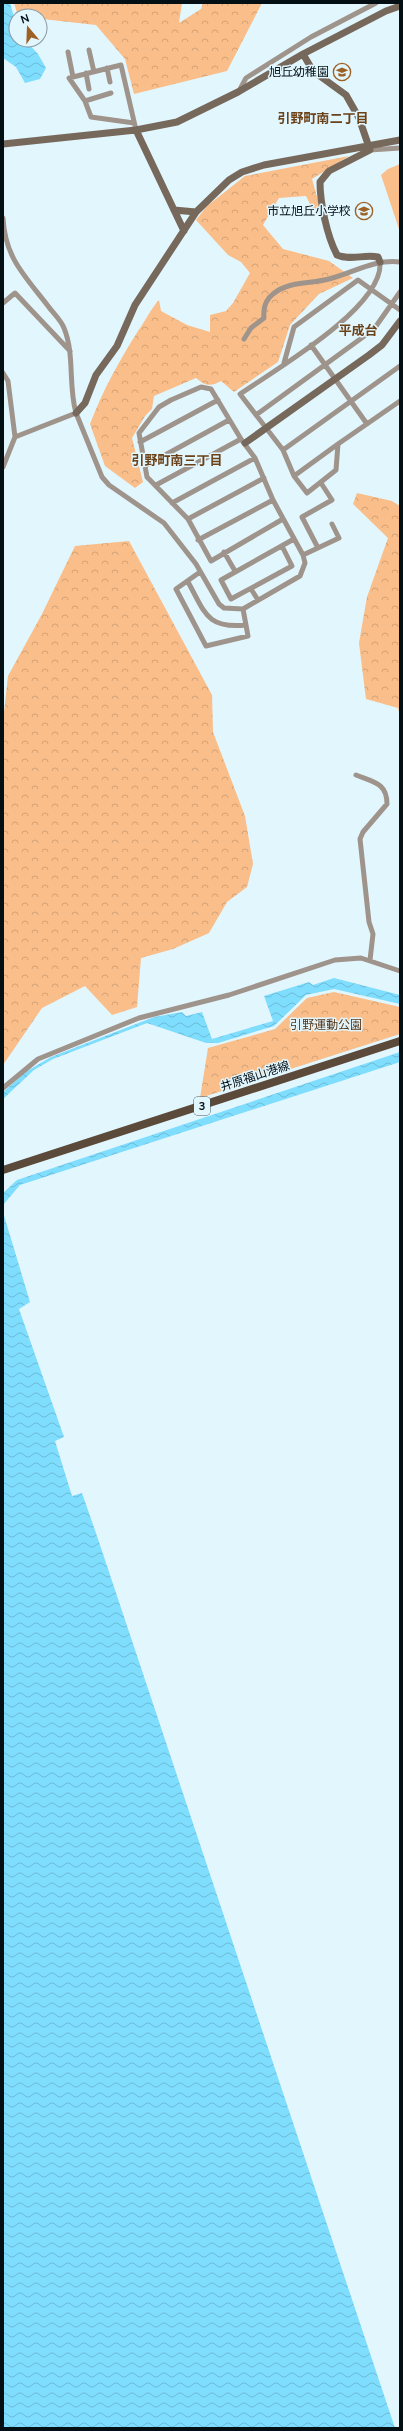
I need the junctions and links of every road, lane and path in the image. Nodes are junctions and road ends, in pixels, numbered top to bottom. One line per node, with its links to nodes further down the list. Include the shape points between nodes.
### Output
1 (376, 3): 12 (street, via 311,38 246,78)
2 (400, 6): 5 (street)
3 (89, 50): 7 (street)
4 (68, 52): 9 (street)
5 (303, 54): 12 (street); 18 (street, via 313,72 346,95 360,118)
6 (107, 68): 7 (street); 10 (street); 15 (street, via 121,65)
7 (94, 72): 8 (street)
8 (86, 73): 9 (street); 11 (street)
9 (73, 77): 14 (street, via 69,79)
10 (110, 82)
11 (90, 89)
12 (238, 92): 15 (street, via 177,122)
13 (111, 93): 14 (street)
14 (85, 100): 15 (street, via 91,117)
15 (135, 127): 17 (street); 20 (street)
16 (400, 140): 18 (street)
17 (3, 144)
18 (370, 148): 19 (street); 21 (street, via 251,168 229,180); 24 (street, via 329,172 322,179 320,187 325,216 337,255 346,259 373,256)
19 (400, 148)
20 (174, 210): 21 (street); 23 (street)
21 (196, 212): 23 (street)
22 (3, 218): 34 (street, via 5,238 12,257 61,323)
23 (184, 231): 43 (street, via 135,305 124,334 96,375 85,403)
24 (380, 262): 25 (street); 26 (street, via 381,274); 32 (street, via 328,279 281,288 266,302 264,318 251,328)
25 (400, 262)
26 (370, 289): 29 (street); 33 (street, via 351,314); 35 (street, via 358,280 294,327)
27 (400, 292): 29 (street)
28 (3, 303): 34 (street, via 15,293)
29 (392, 304): 30 (street); 36 (street, via 374,330)
30 (400, 310)
31 (400, 321): 39 (street, via 382,345)
32 (244, 339)
33 (310, 345): 35 (street); 36 (street)
34 (70, 351): 43 (street, via 72,400)
35 (284, 363): 44 (street, via 240,394)
36 (326, 366): 39 (street); 44 (street)
37 (400, 366): 41 (street)
38 (3, 373): 48 (street, via 8,381)
39 (336, 379): 41 (street); 47 (street)
40 (218, 400): 45 (street); 50 (street); 50 (street, via 211,389 201,387 181,394 159,408 140,433)
41 (351, 401): 46 (street); 52 (street)
42 (400, 401): 46 (street)
43 (76, 413): 48 (street); 72 (street, via 102,477 109,485 164,523)
44 (256, 415): 47 (street)
45 (229, 420): 49 (street); 54 (street)
46 (367, 424): 51 (street)
47 (265, 429): 49 (street); 52 (street)
48 (15, 437): 55 (street)
49 (243, 441): 53 (street); 59 (street)
50 (140, 442): 54 (street)
51 (338, 444): 56 (street); 58 (street, via 336,470)
52 (283, 450): 56 (street)
53 (254, 458): 57 (street); 61 (street)
54 (145, 466): 59 (street, via 147,477)
55 (3, 467)
56 (294, 476): 58 (street, via 307,493)
57 (264, 478): 60 (street); 63 (street)
58 (321, 483): 68 (street, via 332,500 302,517)
59 (156, 485): 61 (street)
60 (272, 500): 62 (street); 65 (street)
61 (172, 503): 63 (street)
62 (283, 519): 66 (street); 69 (street)
63 (188, 520): 65 (street)
64 (332, 524): 68 (street, via 339,538)
65 (198, 540): 69 (street, via 210,561)
66 (294, 540): 67 (street); 70 (street)
67 (282, 546): 71 (street); 74 (street, via 292,566)
68 (317, 546): 70 (street)
69 (224, 552): 71 (street)
70 (303, 554): 75 (street, via 305,563 300,576)
71 (235, 571): 74 (street, via 221,580 231,599)
72 (200, 572): 73 (street); 76 (street, via 219,604 224,608)
73 (188, 582): 77 (street, via 205,613 213,621 228,626); 77 (street, via 176,589 206,646 248,636)
74 (251, 589): 75 (street)
75 (258, 600): 76 (street)
76 (243, 609): 77 (street)
77 (246, 625)
78 (356, 775): 79 (street, via 382,786 387,793 387,804 360,839 369,922 373,934)
79 (370, 960): 80 (street); 83 (street, via 335,960 229,995 139,1018 38,1059)
80 (400, 971)
81 (400, 1041): 84 (main road, 井原福山港線 / 3)
82 (400, 1046): 85 (main road, 井原福山港線 / 3, via 29,1169)
83 (3, 1088)
84 (3, 1170)
85 (3, 1175)

